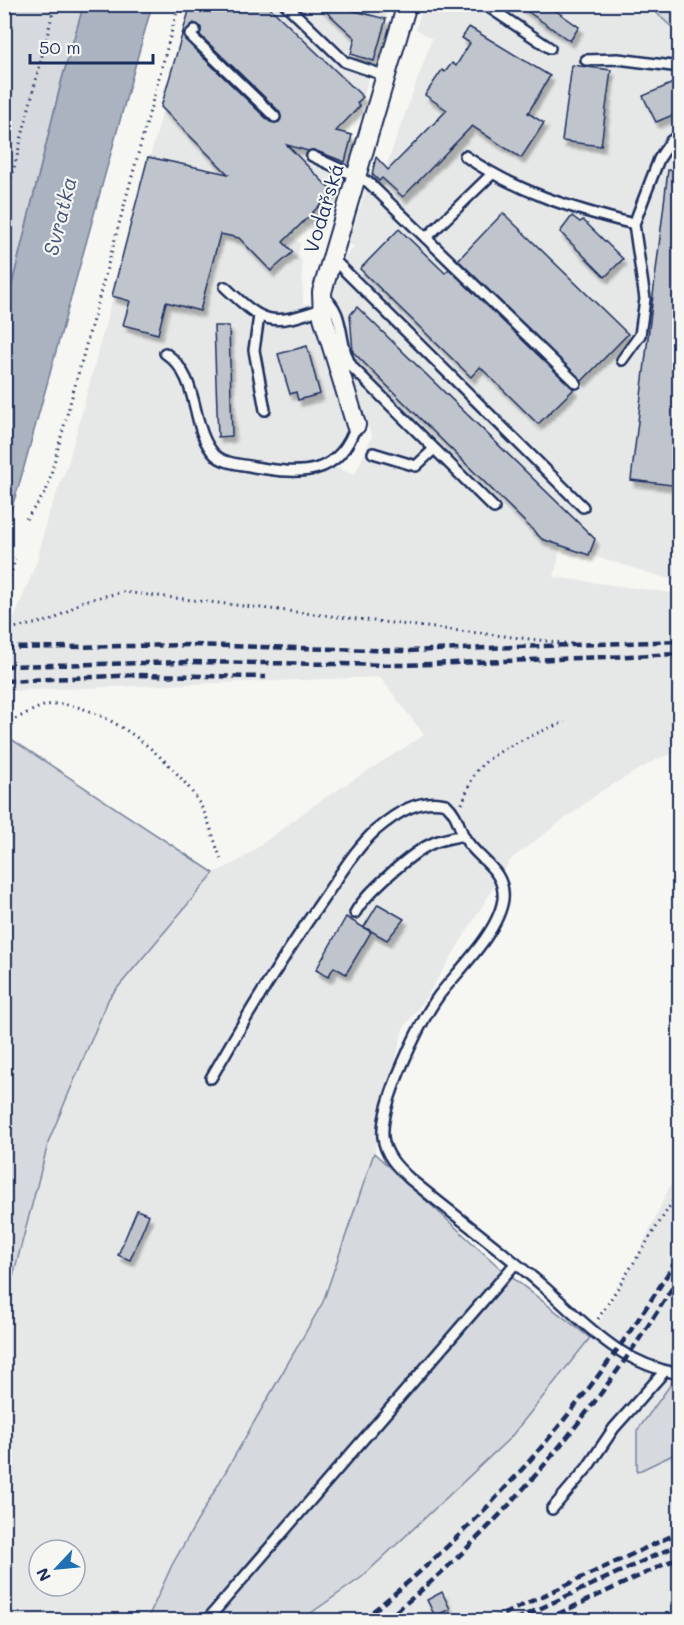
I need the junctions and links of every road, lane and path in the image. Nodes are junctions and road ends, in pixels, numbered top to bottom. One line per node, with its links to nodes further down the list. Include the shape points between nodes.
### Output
1 (55, 4): 17 (path)
2 (179, 4): 33 (path, via 46,492)
3 (285, 4): 10 (lane, via 345,62)
4 (407, 4): 10 (street, Vodařská)
5 (484, 4): 7 (lane)
6 (195, 30): 11 (lane, via 190,35)
7 (550, 48)
8 (586, 60): 9 (lane, via 618,59)
9 (680, 67)
10 (386, 76): 16 (street, Vodařská)
11 (275, 117)
12 (680, 134): 18 (lane, via 658,159)
13 (312, 156): 16 (lane)
14 (465, 156): 15 (lane)
15 (492, 174): 18 (lane, via 552,202); 19 (lane)
16 (357, 175): 19 (lane); 20 (street, Vodařská)
17 (4, 208)
18 (634, 224): 25 (lane, via 645,299 640,335)
19 (426, 238): 26 (lane)
20 (332, 258): 22 (street, Vodařská); 31 (lane)
21 (225, 287): 23 (lane)
22 (322, 302): 23 (lane, via 282,321); 28 (street, Vodařská, via 337,370); 29 (lane, via 335,309 349,363)
23 (258, 316): 27 (lane, via 254,350)
24 (165, 353): 28 (lane, via 177,362 187,380 207,442 225,461 285,472 314,470 340,455)
25 (622, 360)
26 (576, 383)
27 (265, 410)
28 (356, 425)
29 (434, 448): 30 (lane, via 416,466); 32 (lane)
30 (373, 453)
31 (583, 507)
32 (494, 508)
33 (26, 519)
34 (15, 559): 35 (path)
35 (4, 600)
36 (4, 630): 37 (path, via 53,621 84,601 123,592)
37 (573, 644)
38 (565, 722): 40 (path, via 522,740 481,765)
39 (4, 723): 42 (path, via 44,705 61,704 105,716 167,762 205,813)
40 (457, 817): 41 (lane); 44 (lane, via 446,804 427,802 409,807 374,832 294,942)
41 (464, 835): 43 (lane, via 431,844 402,864 363,898); 46 (lane, via 498,873 502,885 500,912 438,997 422,1027 387,1106 383,1137 390,1157 410,1179)
42 (222, 862)
43 (355, 913)
44 (211, 1078)
45 (680, 1190): 47 (path)
46 (515, 1264): 47 (lane); 51 (lane)
47 (591, 1331): 48 (lane, via 644,1366)
48 (664, 1372): 49 (lane); 50 (lane, via 614,1428)
49 (680, 1374)
50 (552, 1509)
51 (207, 1620)

